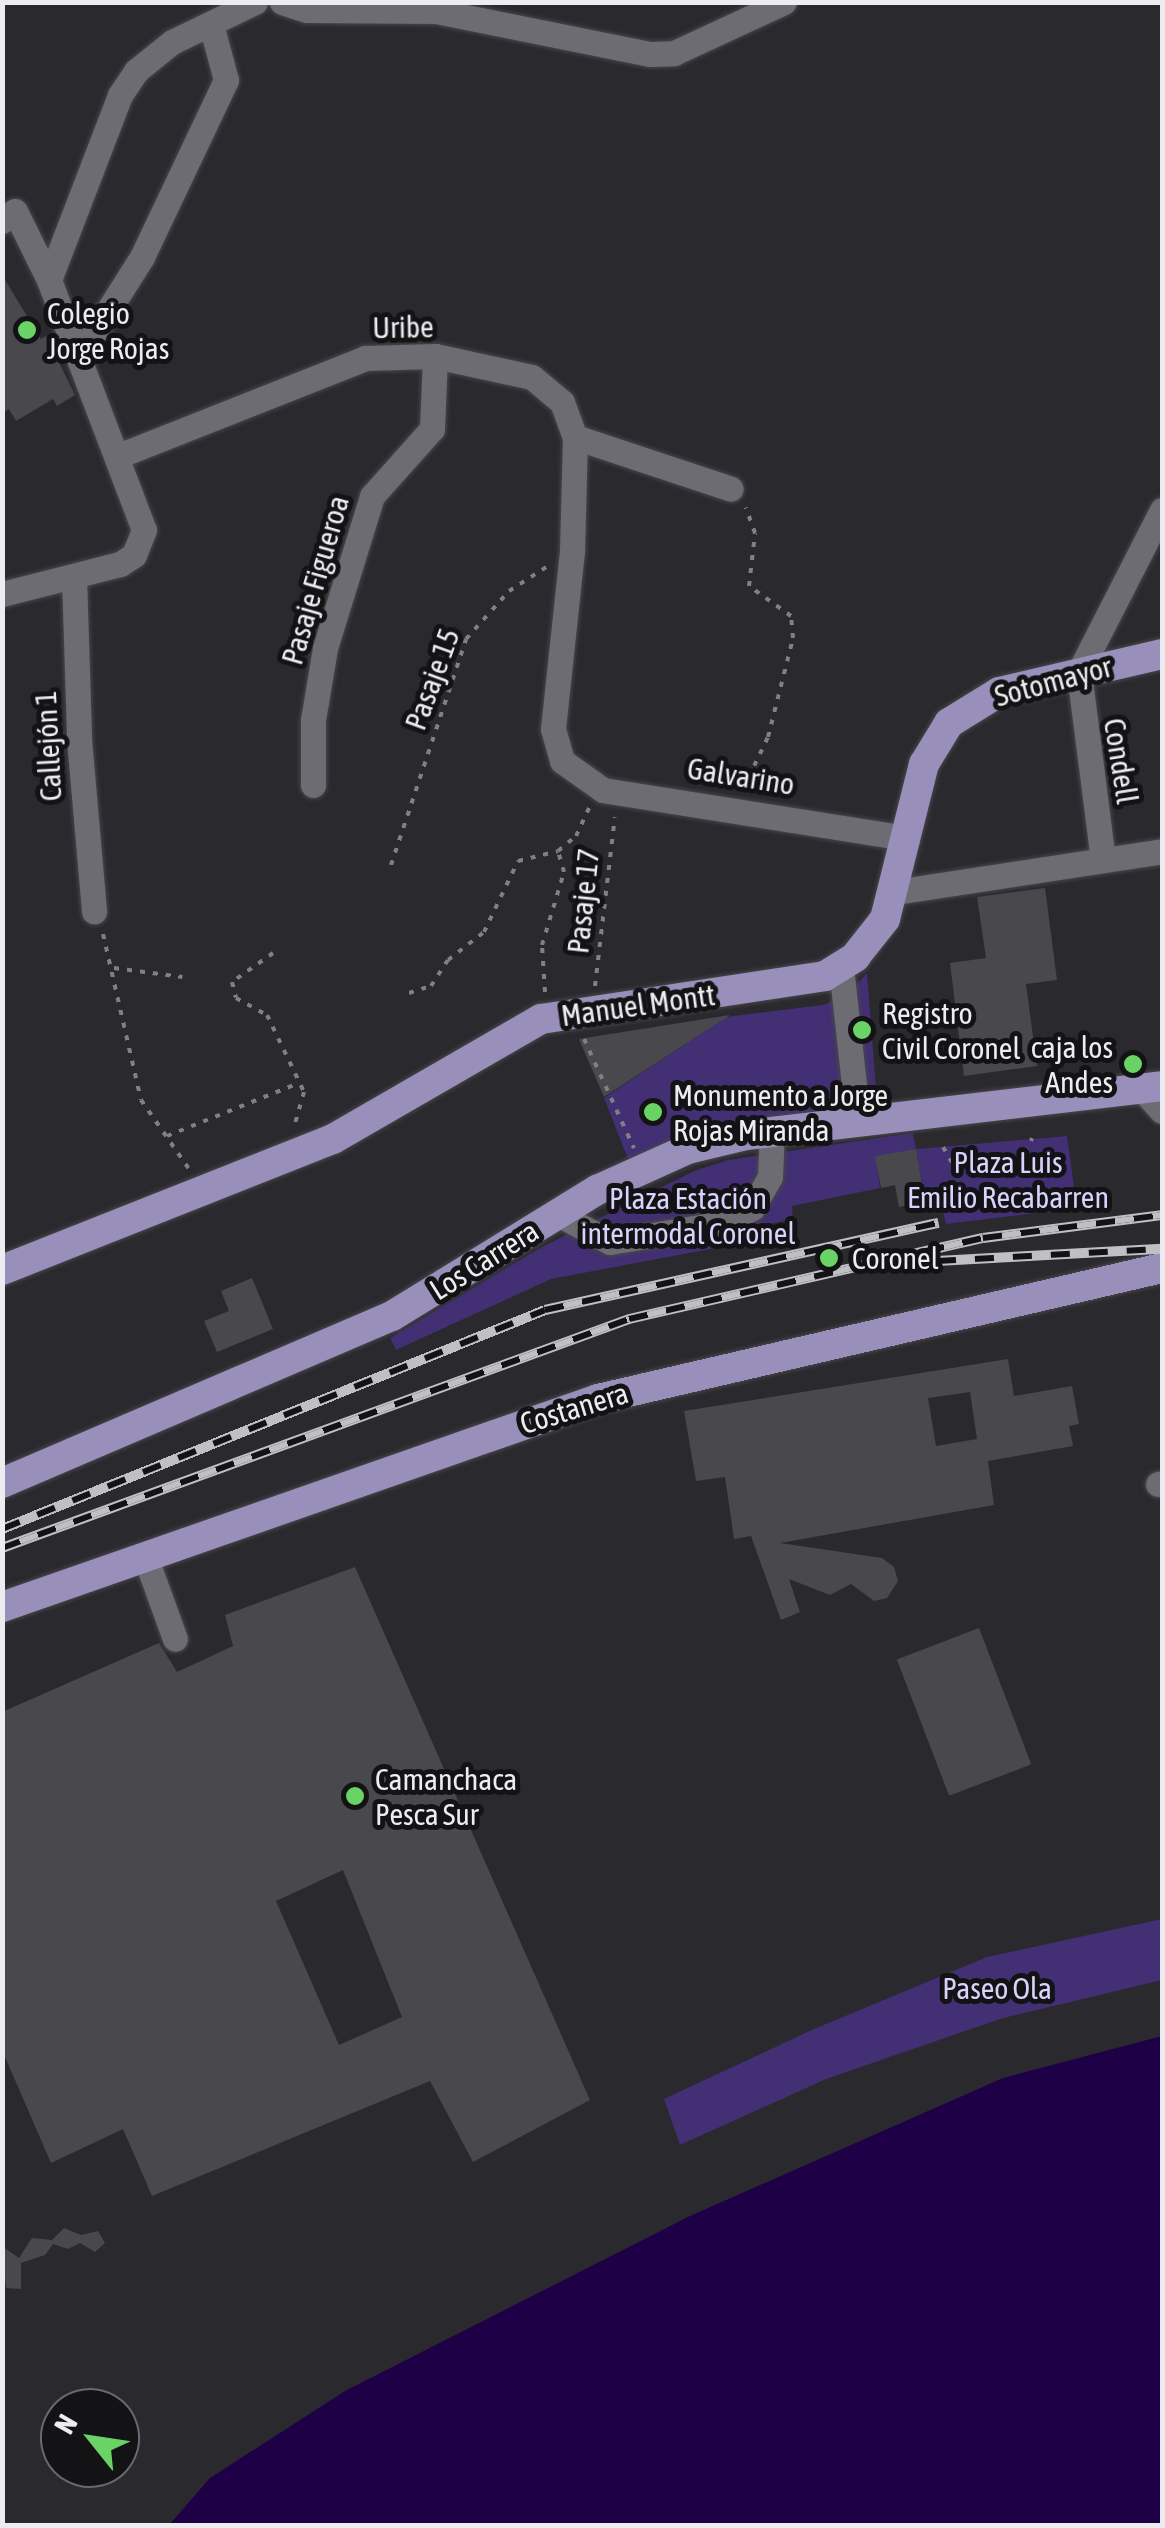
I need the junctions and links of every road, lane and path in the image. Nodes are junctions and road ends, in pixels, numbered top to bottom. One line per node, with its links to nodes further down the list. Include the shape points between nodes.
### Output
1 (255, 2): 4 (street)
2 (282, 2): 3 (street, via 306,10 436,12 650,54 674,53)
3 (784, 2)
4 (212, 28): 6 (street, via 148,56 120,96); 7 (street, via 226,80 142,257)
5 (9, 216): 6 (street)
6 (50, 280): 7 (street)
7 (80, 356): 10 (street)
8 (435, 356): 9 (street, Uribe, via 532,377 562,402); 10 (street, Uribe, via 383,355 330,367); 19 (street, Pasaje Figueroa, via 432,430 372,496 324,648 313,720)
9 (575, 437): 11 (street); 13 (street, Uribe)
10 (118, 456): 14 (street, via 143,520 143,539 128,560)
11 (731, 489): 20 (path, via 750,512 755,533 749,586 791,616 793,638 768,737)
12 (1162, 510): 17 (street)
13 (572, 551): 18 (street, Uribe, via 553,729); 26 (path, Pasaje 15, via 509,592 466,639)
14 (74, 576): 15 (street); 28 (street, Callejón 1)
15 (2, 594)
16 (1162, 654): 17 (main road, Sotomayor)
17 (1079, 672): 22 (main road, Sotomayor, via 999,692 949,723 924,764); 25 (street, Condell)
18 (581, 778): 20 (street, Galvarino); 23 (path, via 587,819)
19 (313, 785)
20 (735, 806): 22 (street, Galvarino)
21 (616, 807): 34 (path, Pasaje 17)
22 (906, 838): 27 (main road, Sotomayor)
23 (558, 851): 33 (path, via 518,861 484,932 448,960 431,986); 34 (path, via 564,872 542,945)
24 (1162, 851): 25 (street)
25 (1103, 860): 27 (street)
26 (391, 865)
27 (895, 892): 30 (main road, Manuel Montt, via 878,932)
28 (94, 911): 31 (path)
29 (274, 953): 35 (path, via 232,982 236,998 267,1015)
30 (841, 967): 34 (main road, Manuel Montt, via 794,985); 39 (street)
31 (114, 968): 32 (path); 41 (path, via 124,1045 142,1100)
32 (182, 977)
33 (409, 993)
34 (570, 1006): 44 (path); 48 (main road, Manuel Montt, via 512,1032 318,1146)
35 (300, 1083): 37 (path); 41 (path)
36 (1152, 1087): 38 (street); 39 (main road, Los Carrera)
37 (304, 1092)
38 (1162, 1110)
39 (858, 1122): 40 (main road, Los Carrera)
40 (772, 1132): 44 (main road, Los Carrera, via 718,1140); 46 (street, via 770,1177 752,1208 724,1223 610,1242)
41 (166, 1136): 45 (path, via 189,1169)
42 (1032, 1138): 43 (path, via 1019,1164 957,1171)
43 (943, 1147)
44 (643, 1168): 46 (main road, Los Carrera)
45 (202, 1169)
46 (558, 1214): 49 (main road, Los Carrera, via 380,1322)
47 (1162, 1268): 50 (main road, Costanera, via 598,1399)
48 (2, 1270)
49 (2, 1483)
50 (145, 1556): 51 (main road, Costanera); 52 (street)
51 (2, 1607)
52 (175, 1639)

